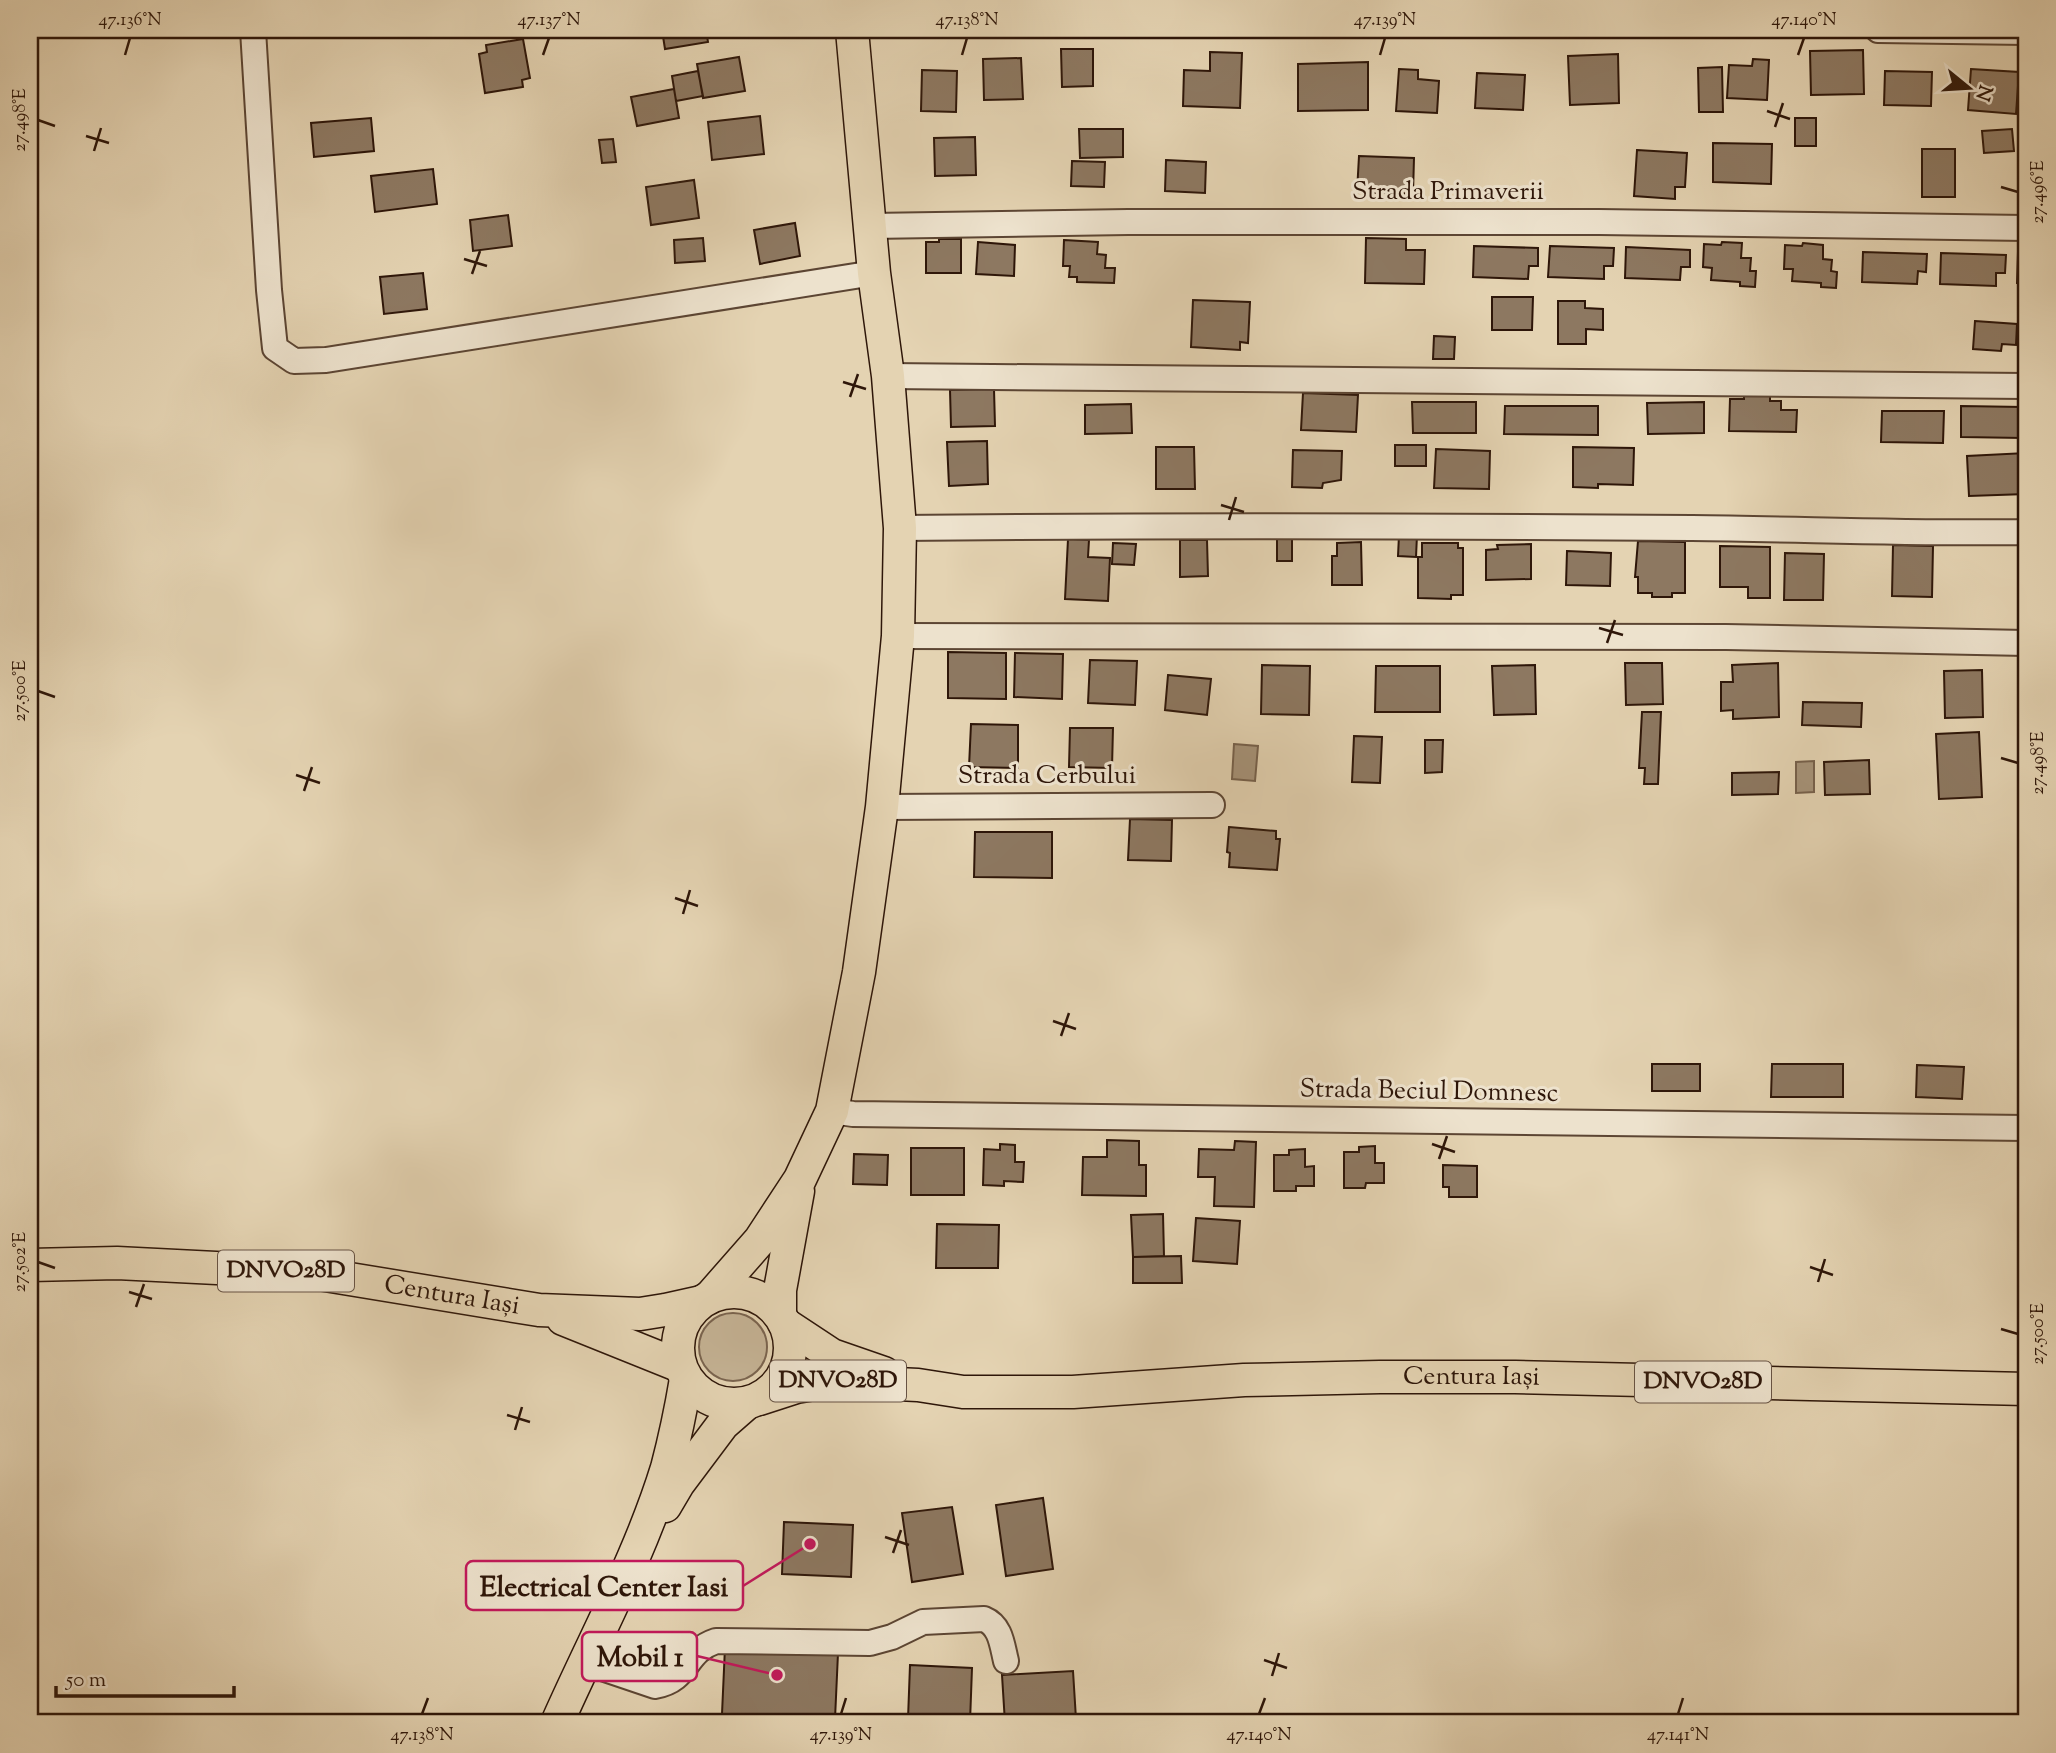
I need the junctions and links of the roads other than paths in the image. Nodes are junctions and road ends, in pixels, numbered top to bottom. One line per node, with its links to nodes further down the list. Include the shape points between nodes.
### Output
1 (253, 30): 7 (street, via 275,348 294,361)
2 (852, 30): 5 (main road)
3 (1878, 30): 4 (street)
4 (2026, 32)
5 (870, 226): 6 (street, Strada Primaverii, via 1600,222); 7 (main road)
6 (2026, 228)
7 (874, 273): 8 (main road)
8 (888, 376): 9 (street); 10 (main road)
9 (2026, 386)
10 (900, 528): 11 (street, via 1170,525); 12 (main road)
11 (2026, 533)
12 (898, 636): 13 (street, via 1726,637); 15 (main road)
13 (2026, 643)
14 (1212, 805): 15 (street, Strada Cerbului)
15 (882, 807): 16 (main road, via 859,972)
16 (832, 1111): 17 (street, Strada Beciul Domnesc); 18 (main road)
17 (2026, 1128)
18 (800, 1179): 20 (main road, via 760,1240); 22 (main road, via 780,1290)
19 (30, 1265): 21 (main road, Centura Iași / DNVO28D, via 117,1263 313,1273)
20 (705, 1299): 21 (main road, Centura Iași / DNVO28D, via 640,1314); 22 (main road, via 728,1292 748,1293 766,1301); 23 (main road, via 688,1315 680,1331 677,1348)
21 (539, 1310): 23 (main road, Centura Iași / DNVO28D)
22 (783, 1319): 24 (main road, Centura Iași / DNVO28D, via 832,1354); 26 (main road, via 790,1358 774,1388)
23 (683, 1372): 26 (main road, via 707,1398 734,1405); 27 (main road, via 679,1422)
24 (918, 1385): 25 (main road, Centura Iași / DNVO28D, via 963,1392 1050,1392 1244,1380 1515,1377); 26 (main road, Centura Iași / DNVO28D, via 832,1381)
25 (2026, 1389)
26 (753, 1401): 27 (main road, via 723,1424)
27 (632, 1561): 29 (main road)
28 (1006, 1661): 29 (street, via 998,1631 984,1619 923,1622 870,1643 716,1641 693,1655 678,1677 655,1686)
29 (584, 1662): 30 (main road)
30 (557, 1723)

